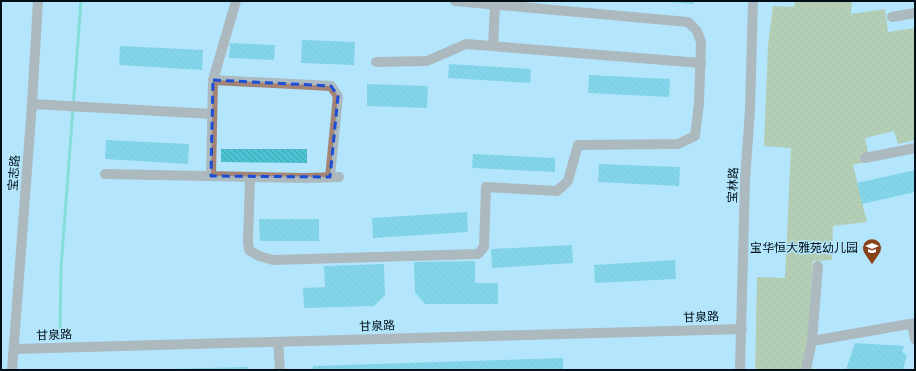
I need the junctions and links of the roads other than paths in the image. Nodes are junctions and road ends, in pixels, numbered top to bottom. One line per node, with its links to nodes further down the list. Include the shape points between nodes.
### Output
1 (38, 1): 12 (street, 宝志路)
2 (236, 1): 11 (street)
3 (455, 1): 5 (street)
4 (753, 1): 21 (street, 宝林路)
5 (495, 5): 8 (street); 10 (street, via 688,22 697,31 701,42)
6 (915, 13): 7 (street)
7 (892, 17)
8 (493, 46): 9 (street, via 466,44 428,61); 10 (street)
9 (376, 62)
10 (701, 63): 18 (street, via 695,136 678,144 578,145 568,181 557,191 486,187 484,247 478,254 273,260 259,256 249,250)
11 (213, 80): 13 (street); 18 (street, via 331,86 338,96 335,177)
12 (32, 104): 13 (street); 25 (street, 宝志路)
13 (212, 114): 17 (street)
14 (915, 148): 15 (street)
15 (865, 158)
16 (105, 174): 17 (street)
17 (211, 176): 18 (street)
18 (250, 177)
19 (818, 266): 23 (street)
20 (914, 324): 22 (street); 23 (street)
21 (742, 329): 24 (street, 甘泉路); 28 (street, 宝林路)
22 (915, 339)
23 (812, 341): 29 (street)
24 (278, 342): 25 (street, 甘泉路); 27 (street)
25 (14, 349): 26 (street, 宝志路)
26 (12, 370)
27 (280, 370)
28 (740, 370)
29 (806, 370)

